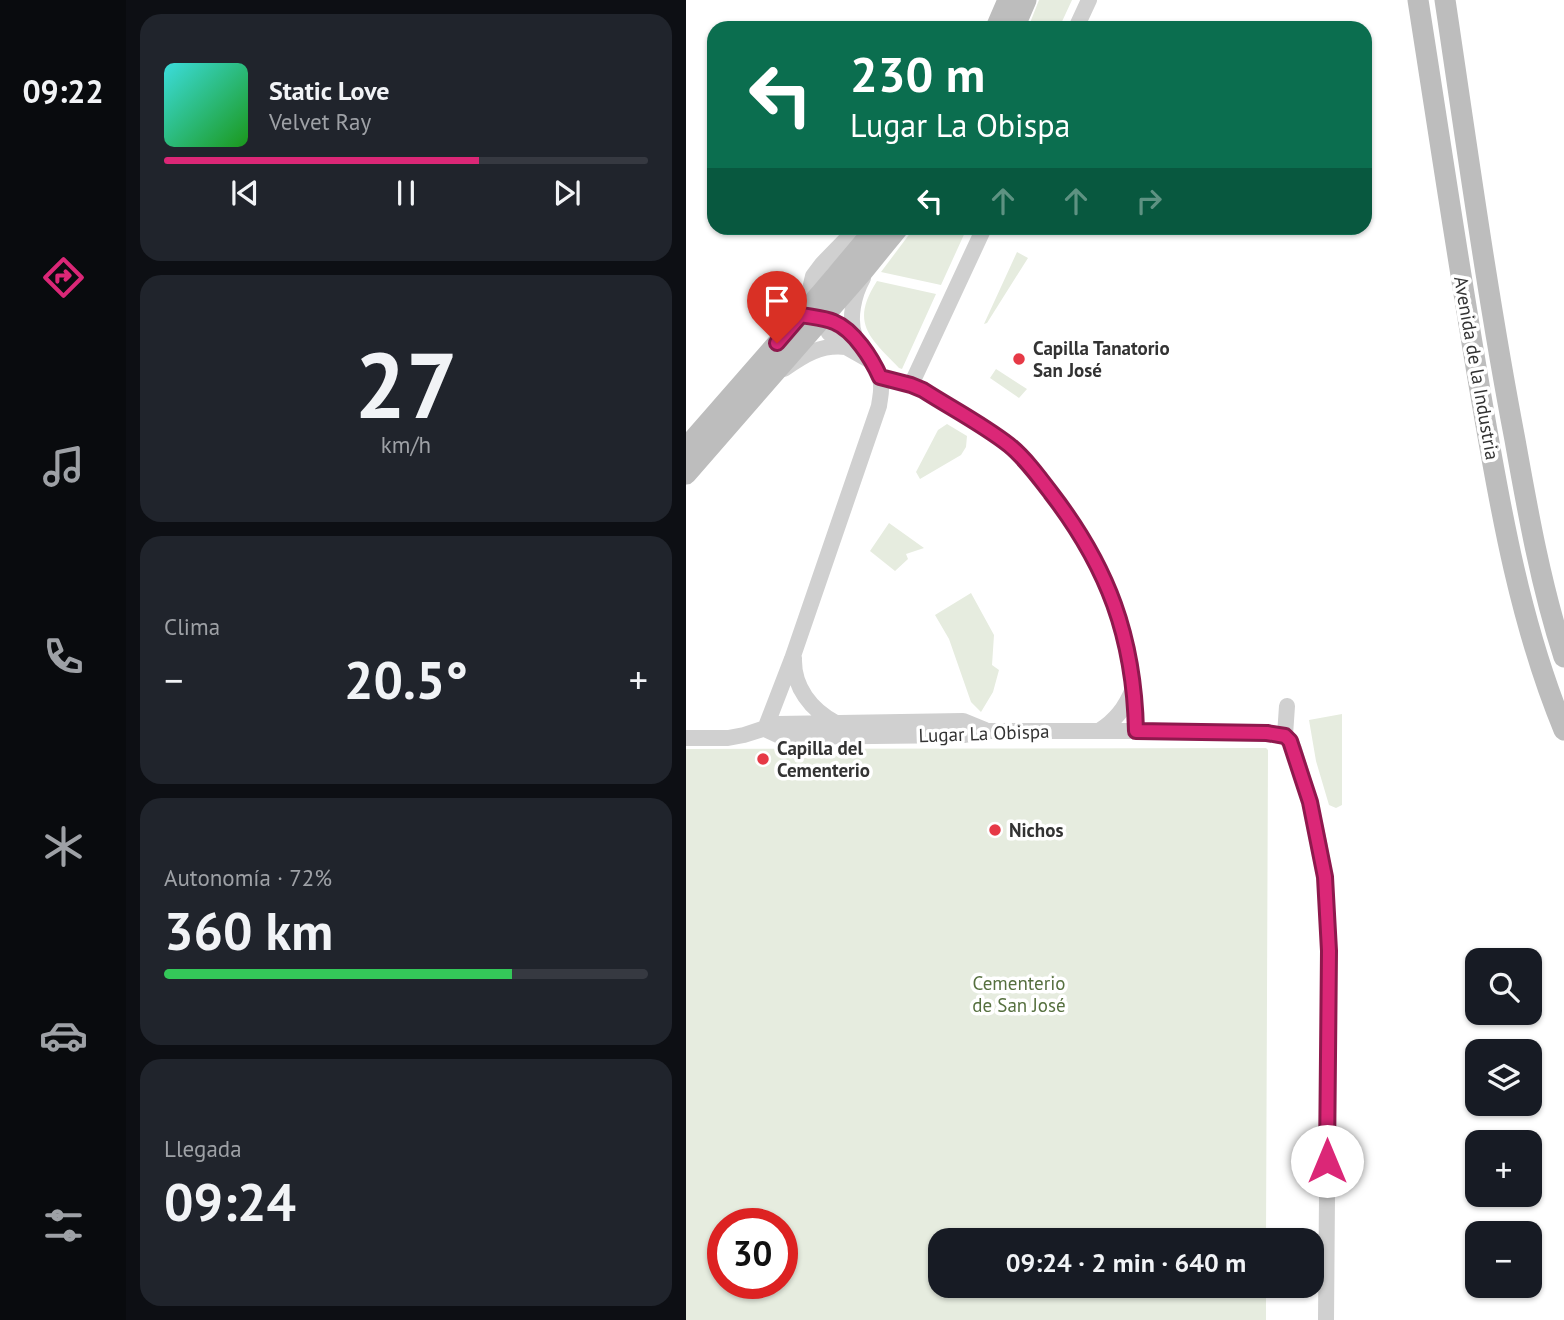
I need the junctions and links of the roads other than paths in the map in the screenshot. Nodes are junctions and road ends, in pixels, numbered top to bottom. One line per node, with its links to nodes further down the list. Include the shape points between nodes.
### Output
1 (1008, 0): 6 (main road)
2 (1026, 0): 7 (main road)
3 (1088, 0): 8 (street)
4 (1418, 0): 27 (main road, Avenida de la Industria, via 1500,500 1528,625)
5 (1445, 0): 22 (main road, Avenida de la Industria, via 1507,398 1536,551)
6 (999, 21)
7 (1017, 21)
8 (1079, 21)
9 (851, 235): 14 (street, via 813,276)
10 (871, 235): 14 (main road)
11 (891, 235): 14 (main road)
12 (893, 235): 15 (street, via 860,283)
13 (981, 235): 18 (street)
14 (812, 312): 15 (street, via 834,322); 17 (main road); 19 (main road)
15 (850, 342): 16 (street, via 871,361); 17 (street, via 815,350)
16 (880, 377): 18 (street); 21 (street, via 875,419)
17 (768, 381): 20 (main road)
18 (911, 385): 23 (street, via 1011,446 1064,510 1109,589 1127,647)
19 (686, 448)
20 (686, 474)
21 (795, 650): 25 (street, via 796,679 802,692); 26 (street)
22 (1564, 657)
23 (1133, 689): 29 (street, via 1127,705); 30 (street)
24 (1287, 706): 31 (street)
25 (835, 723): 26 (street, via 778,724); 28 (street, via 963,721)
26 (765, 729): 28 (street, Lugar La Obispa, via 782,737); 32 (street, Lugar La Obispa, via 728,738)
27 (1564, 730)
28 (987, 731): 29 (street, Lugar La Obispa)
29 (1099, 731): 30 (street, Lugar La Obispa)
30 (1136, 731): 31 (street, Lugar La Obispa)
31 (1285, 736): 33 (street, via 1294,749 1310,802 1327,902)
32 (686, 738)
33 (1326, 1320)

